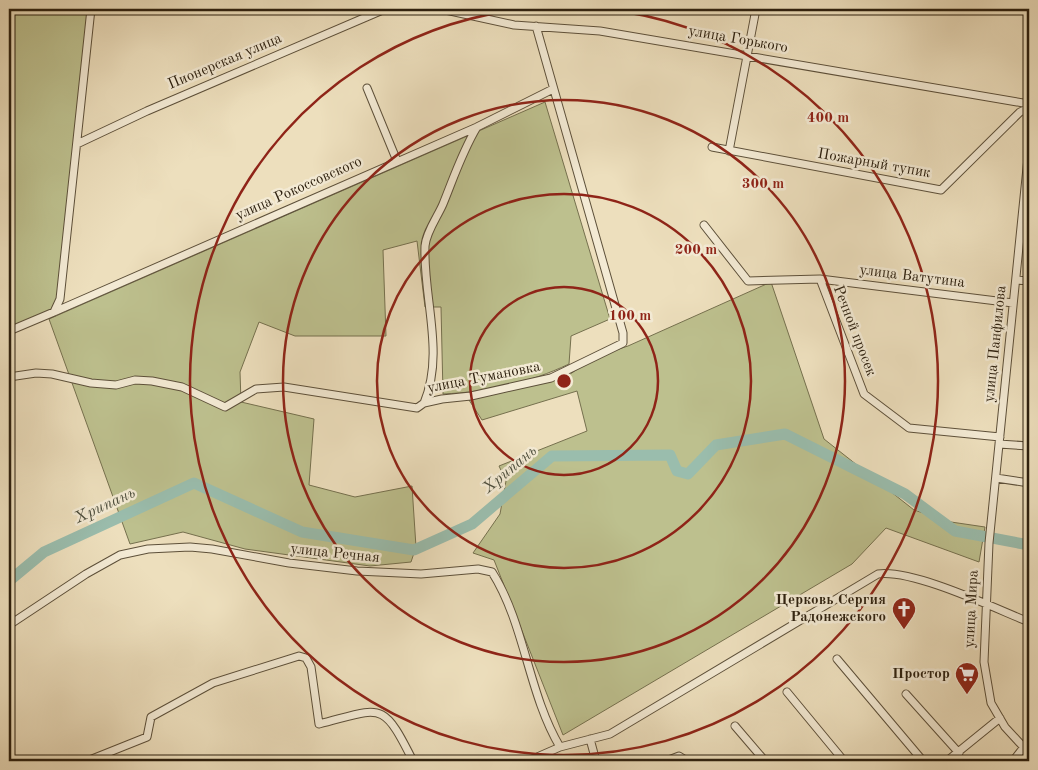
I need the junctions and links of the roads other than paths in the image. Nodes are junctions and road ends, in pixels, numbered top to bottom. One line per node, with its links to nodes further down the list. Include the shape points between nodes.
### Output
1 (91, 9): 12 (street)
2 (385, 9): 12 (street, Пионерская улица)
3 (441, 9): 5 (street, улица Горького, via 514,25)
4 (756, 9): 6 (street)
5 (536, 26): 6 (street, улица Горького, via 600,31); 8 (street, улица Тумановка)
6 (748, 56): 9 (street, улица Горького); 15 (street)
7 (367, 88): 16 (street)
8 (553, 89): 11 (street, улица Рокоссовского); 25 (street, улица Тумановка, via 623,332 623,343 551,378)
9 (1029, 104)
10 (1029, 108): 15 (street, Пожарный тупик, via 1020,112 941,190)
11 (477, 127): 16 (street, улица Рокоссовского); 25 (street, via 462,152 425,243 432,311 432,384)
12 (77, 144): 22 (street, via 60,299)
13 (712, 148): 15 (street, Пожарный тупик)
14 (1029, 148): 19 (street, улица Панфилова)
15 (729, 151)
16 (398, 161): 22 (street, улица Рокоссовского)
17 (704, 225): 18 (street, улица Ватутина, via 748,280)
18 (820, 278): 21 (street, улица Ватутина); 26 (street, Речной просек, via 864,394 909,428)
19 (1016, 280): 20 (street); 21 (street, улица Панфилова)
20 (1029, 281)
21 (1013, 303): 26 (street, улица Панфилова)
22 (54, 312): 23 (street, улица Рокоссовского)
23 (9, 331)
24 (9, 377): 25 (street, улица Тумановка, via 52,374 116,385 135,380 152,381 182,387 225,407 256,390 284,387 418,408)
25 (424, 404)
26 (1000, 440): 27 (street, Речной просек); 28 (street, улица Панфилова)
27 (1029, 446)
28 (996, 478): 29 (street); 30 (street, улица Панфилова)
29 (1029, 483)
30 (989, 543): 31 (street, улица Мира)
31 (986, 604): 32 (street); 37 (street, улица Мира, via 984,662 988,694); 39 (street, via 923,582 878,574 610,734)
32 (1029, 622)
33 (9, 625): 40 (street, улица Речная, via 120,555 148,549 212,549 289,564 357,571 421,574 478,569 492,572 529,662 536,694)
34 (836, 659): 51 (street)
35 (788, 692): 50 (street)
36 (906, 694): 42 (street)
37 (1000, 718): 41 (street, улица Мира); 42 (street)
38 (735, 726): 49 (street)
39 (590, 739): 40 (street); 46 (street)
40 (560, 747): 45 (street)
41 (1027, 750): 53 (street)
42 (959, 753): 52 (street)
43 (87, 761): 44 (street, via 147,737 152,717 212,683 299,656 306,658 311,667 319,724 372,710 382,713 399,734)
44 (413, 761)
45 (528, 761)
46 (596, 761)
47 (666, 761): 48 (street, via 679,756)
48 (687, 761)
49 (765, 761)
50 (844, 761)
51 (923, 761)
52 (948, 761)
53 (1013, 761)

